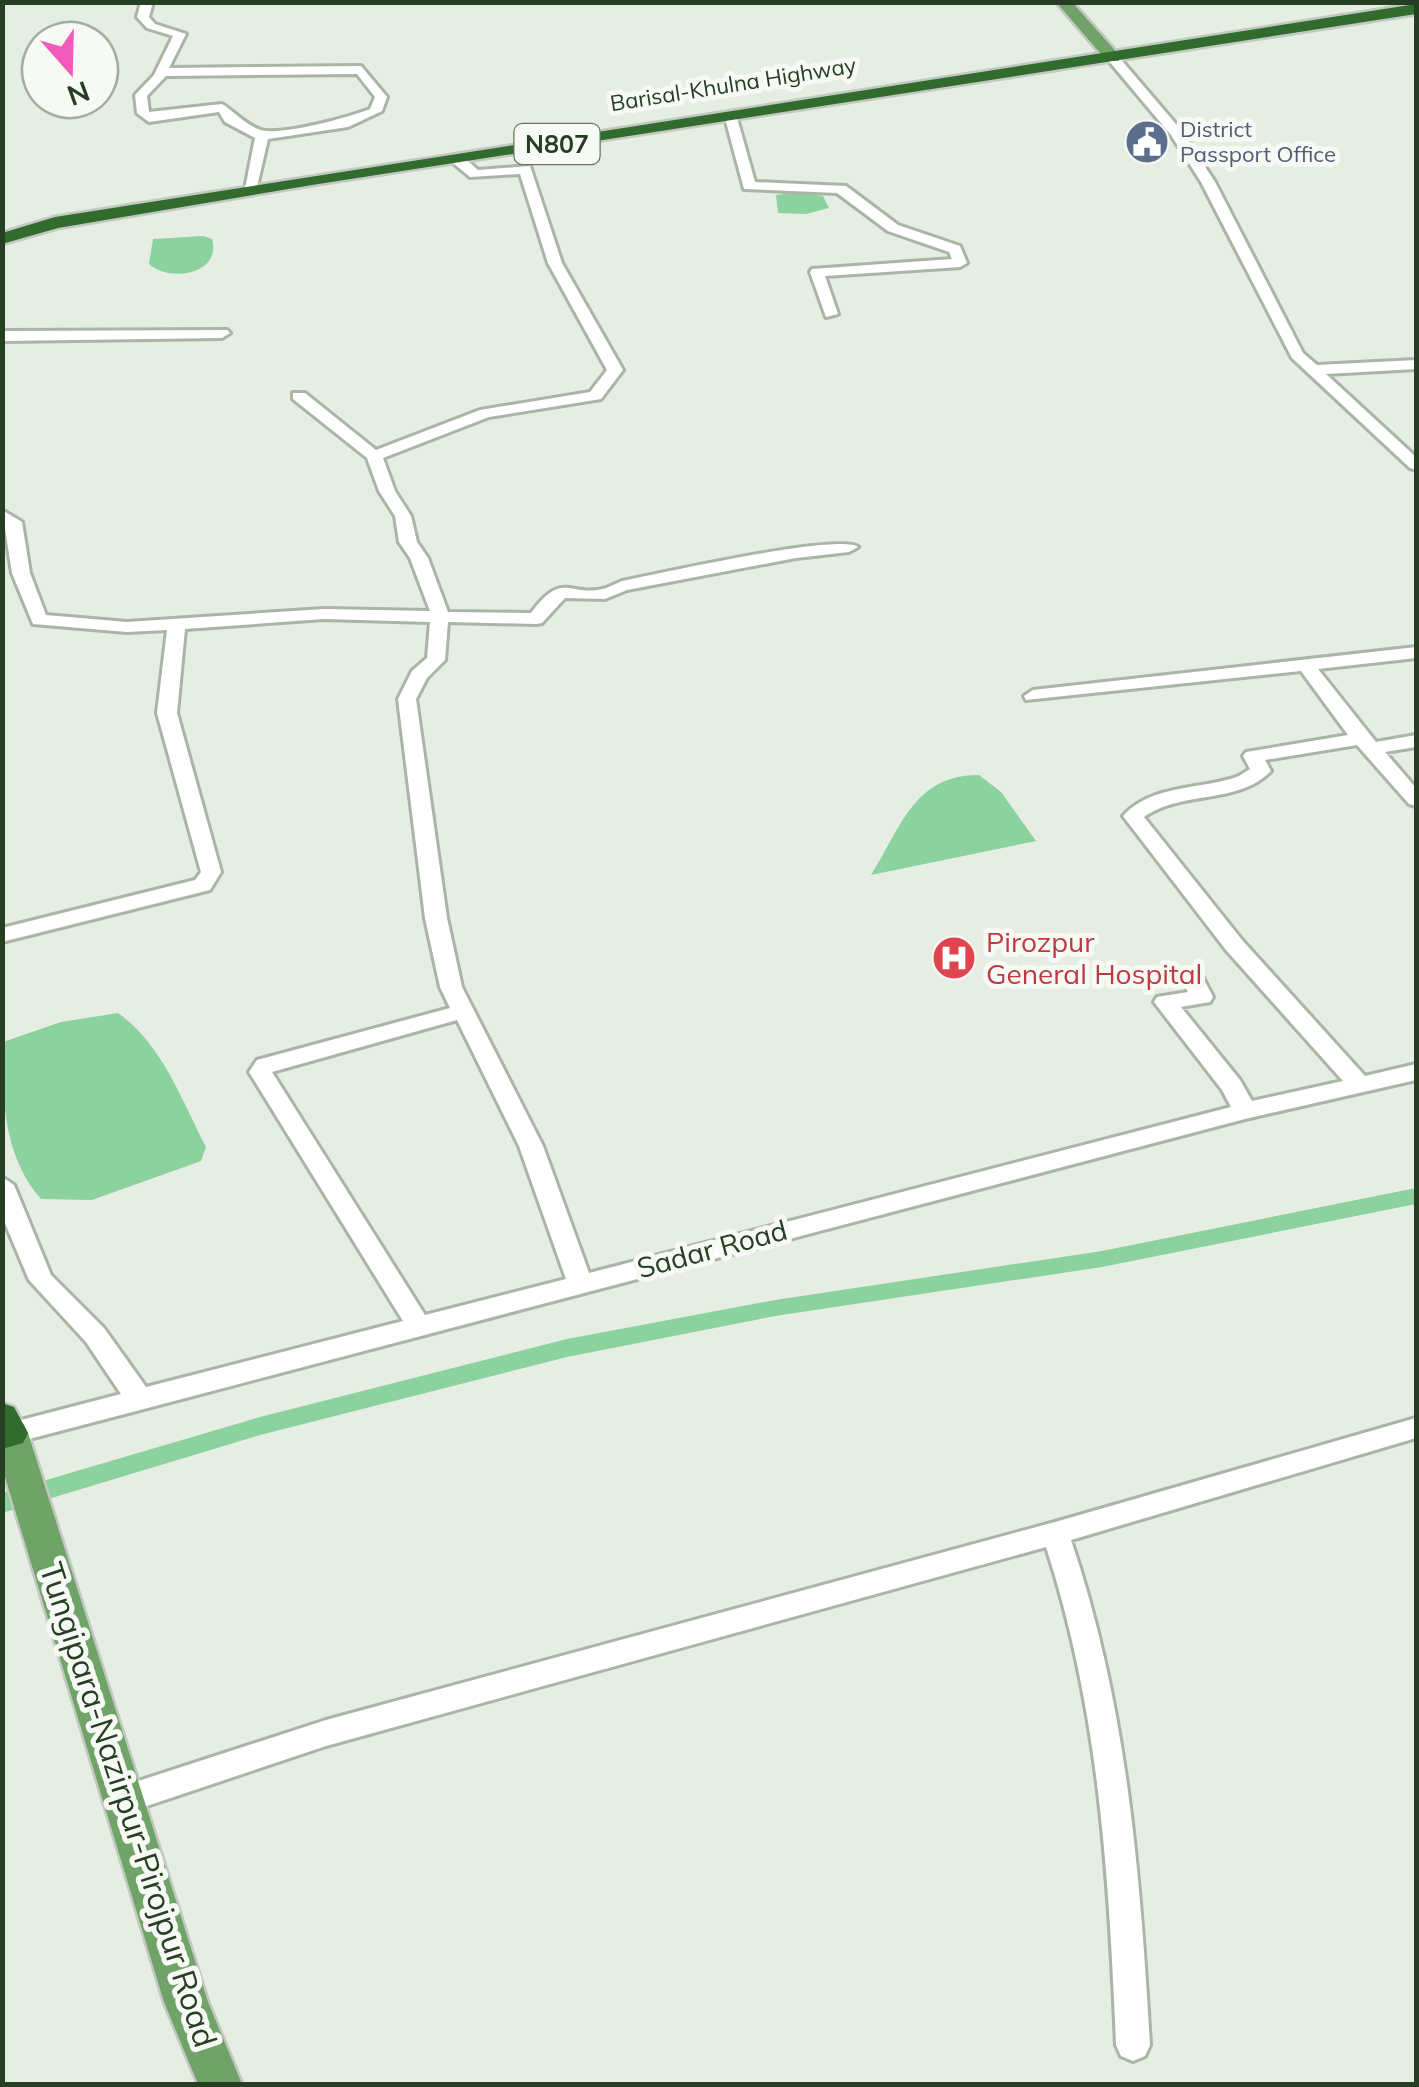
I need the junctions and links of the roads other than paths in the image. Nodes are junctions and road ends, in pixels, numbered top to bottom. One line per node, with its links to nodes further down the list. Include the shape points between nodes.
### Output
1 (147, 2): 5 (street, via 143,17 150,26 180,34)
2 (1063, 2): 4 (main road)
3 (1416, 9): 4 (highway, Barisal-Khulna Highway / N807)
4 (1113, 58): 6 (highway, Barisal-Khulna Highway / N807); 15 (street, via 1208,182 1298,356)
5 (161, 72): 7 (street, via 141,95 150,118 222,108); 7 (street, via 361,70 381,97 376,111 348,123)
6 (731, 118): 8 (highway, Barisal-Khulna Highway / N807); 11 (street, via 750,186 841,190 864,213 955,249 960,262 817,272)
7 (262, 136): 9 (street)
8 (457, 159): 9 (highway, Barisal-Khulna Highway / N807); 17 (street, via 475,174 525,169 555,263 616,370 595,396 486,413)
9 (249, 191): 10 (highway, Barisal-Khulna Highway / N807, via 55,223)
10 (2, 240)
11 (830, 314)
12 (222, 333): 13 (street)
13 (2, 336)
14 (1416, 364): 15 (street)
15 (1314, 370): 18 (street)
16 (299, 396): 17 (street)
17 (374, 456): 21 (street)
18 (1416, 466)
19 (2, 515): 22 (street, via 14,522 20,573 39,620 82,626)
20 (849, 547): 21 (street, via 796,552 596,596 568,592 552,598 536,619)
21 (440, 615): 22 (street, via 268,615); 31 (street, via 436,660 407,700 442,955)
22 (177, 623): 29 (street, via 167,712 211,872 203,884)
23 (1416, 652): 24 (street)
24 (1304, 663): 25 (street); 27 (street)
25 (1033, 696)
26 (1416, 741): 27 (street)
27 (1366, 743): 28 (street); 33 (street, via 1253,756 1261,771 1232,789 1163,800 1133,816 1234,945)
28 (1416, 800)
29 (2, 935)
30 (1193, 980): 34 (street, via 1202,997 1164,1002)
31 (461, 1012): 36 (street, via 531,1146); 37 (street, via 264,1065 260,1072)
32 (1416, 1072): 33 (street, Sadar Road)
33 (1359, 1084): 34 (street, Sadar Road)
34 (1245, 1111): 36 (street, Sadar Road)
35 (2, 1186): 38 (street, via 41,1280 96,1335)
36 (580, 1283): 37 (street, Sadar Road)
37 (419, 1326): 38 (street, Sadar Road)
38 (140, 1400): 39 (street, Sadar Road)
39 (5, 1428): 42 (main road, Tungipara-Nazirpur-Pirojpur Road, via 24,1467)
40 (1416, 1428): 41 (street)
41 (1055, 1533): 42 (street, via 344,1728); 43 (street, via 1080,1600 1114,1760)
42 (123, 1800): 44 (main road, Tungipara-Nazirpur-Pirojpur Road, via 186,2002)
43 (1133, 2045)
44 (220, 2084)

